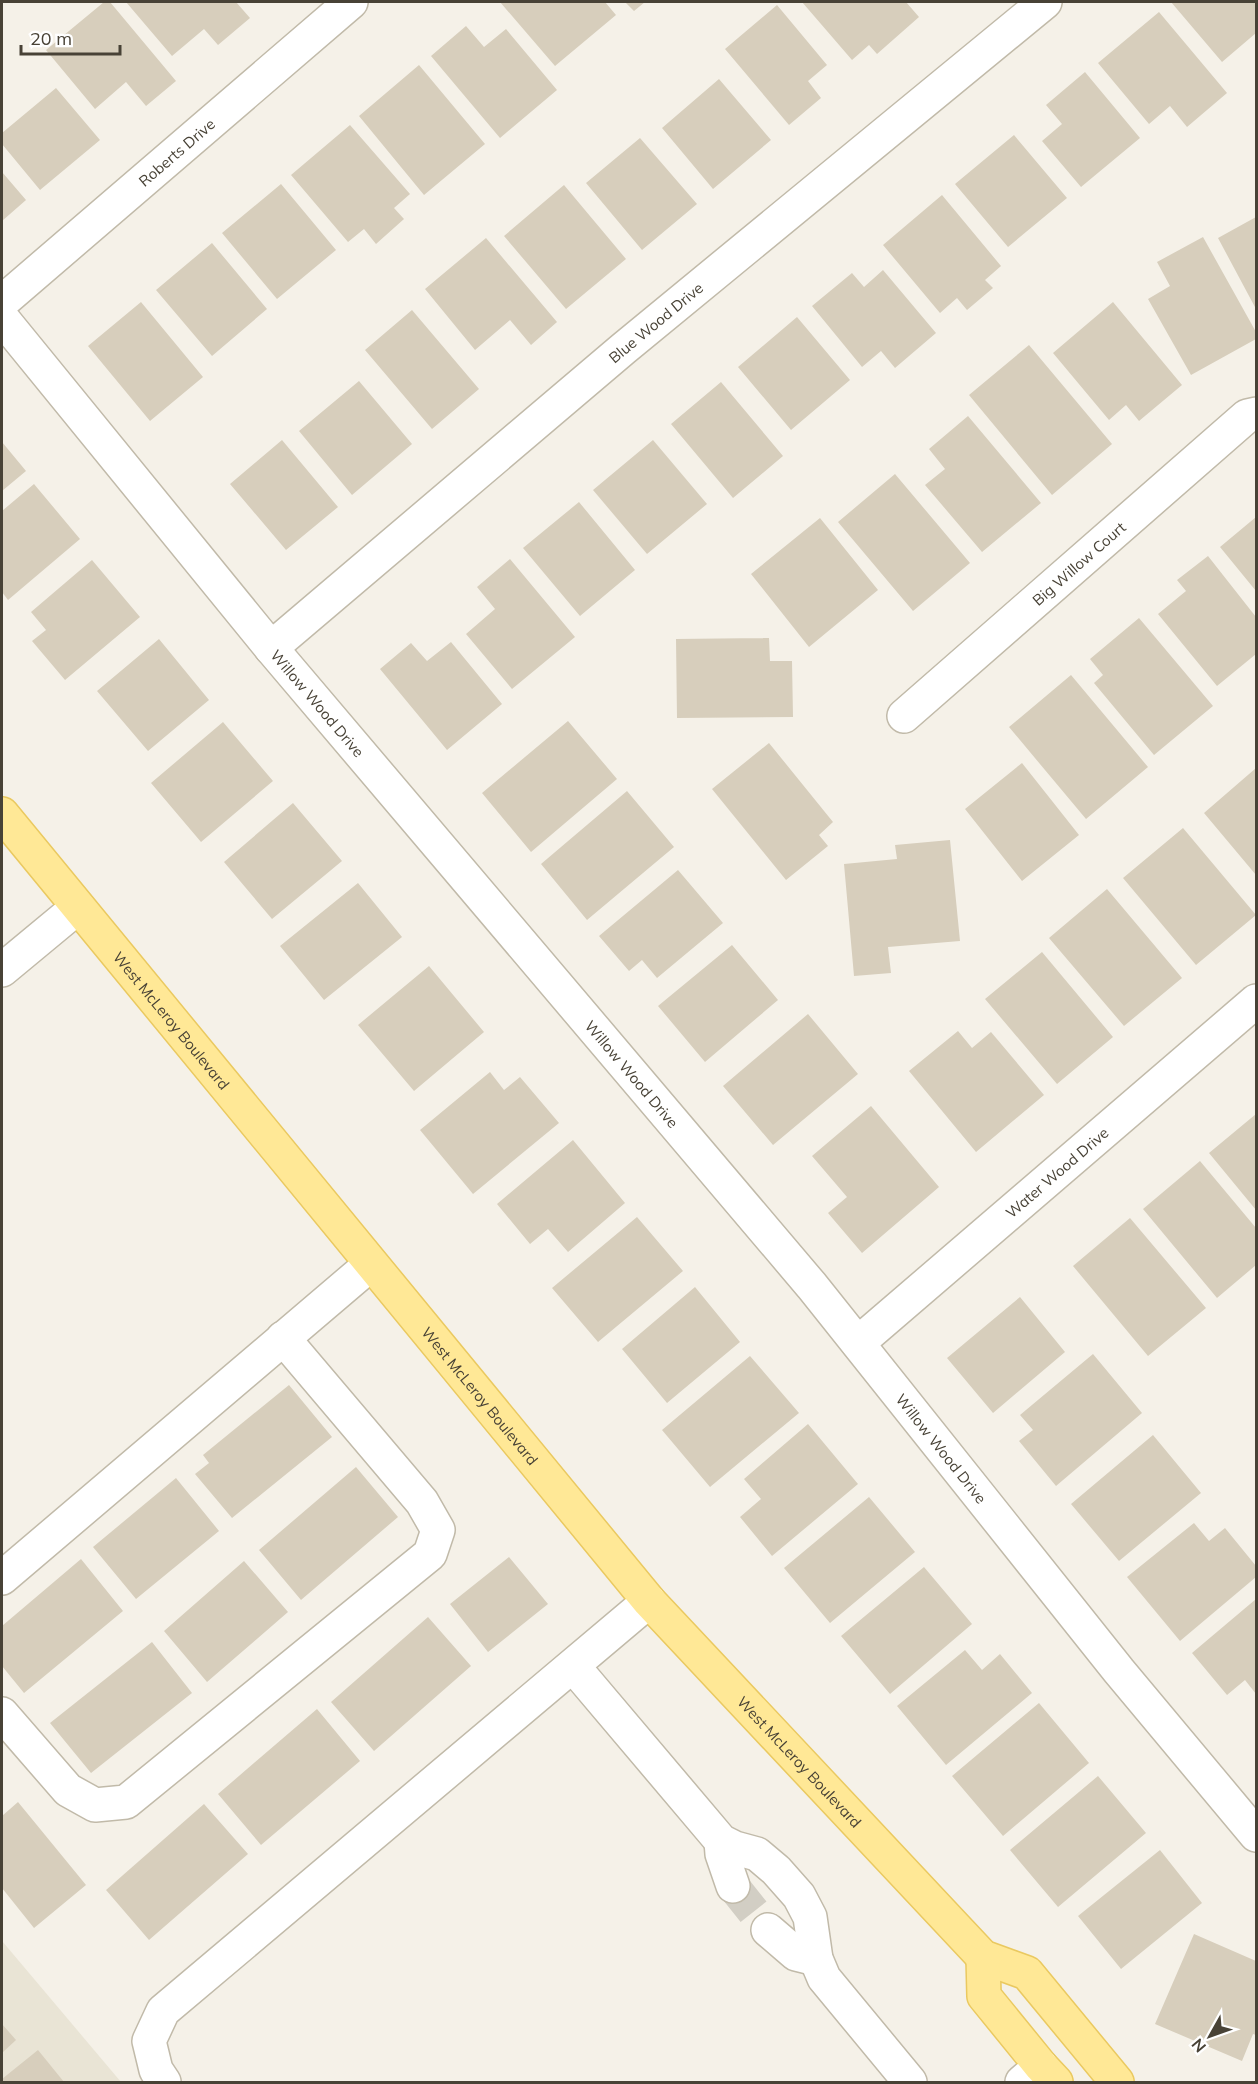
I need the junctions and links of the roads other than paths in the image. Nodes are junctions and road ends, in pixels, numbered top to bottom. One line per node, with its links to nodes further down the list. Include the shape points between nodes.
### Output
1 (351, 2): 3 (street, Roberts Drive)
2 (1045, 2): 6 (street, Blue Wood Drive, via 632,341)
3 (2, 303)
4 (2, 318): 6 (street, Willow Wood Drive)
5 (1257, 414): 7 (street, Big Willow Court, via 1247,416)
6 (271, 648): 14 (street, Willow Wood Drive)
7 (904, 716)
8 (2, 814): 9 (main road, West McLeroy Boulevard)
9 (78, 907): 10 (street); 12 (main road, West McLeroy Boulevard)
10 (2, 970)
11 (1257, 1000): 14 (street, Water Wood Drive)
12 (371, 1264): 13 (street); 16 (main road, West McLeroy Boulevard)
13 (283, 1338): 15 (street); 18 (street, via 422,1502 438,1530 430,1554 126,1802 95,1805 68,1790)
14 (858, 1343): 19 (street, Willow Wood Drive, via 1119,1671)
15 (2, 1578)
16 (650, 1601): 17 (street); 23 (main road, West McLeroy Boulevard)
17 (573, 1666): 20 (street); 26 (street, via 163,2011 149,2041 156,2070)
18 (2, 1714)
19 (1257, 1835)
20 (721, 1841): 21 (street); 24 (street, via 757,1854 798,1896 810,1917)
21 (733, 1886)
22 (768, 1930): 24 (street, via 796,1954)
23 (983, 1957): 25 (main road, via 984,1996); 28 (main road, West McLeroy Boulevard, via 1027,1973)
24 (816, 1959): 27 (street, via 824,1978)
25 (1039, 2077)
26 (164, 2082)
27 (910, 2082)
28 (1117, 2082)

